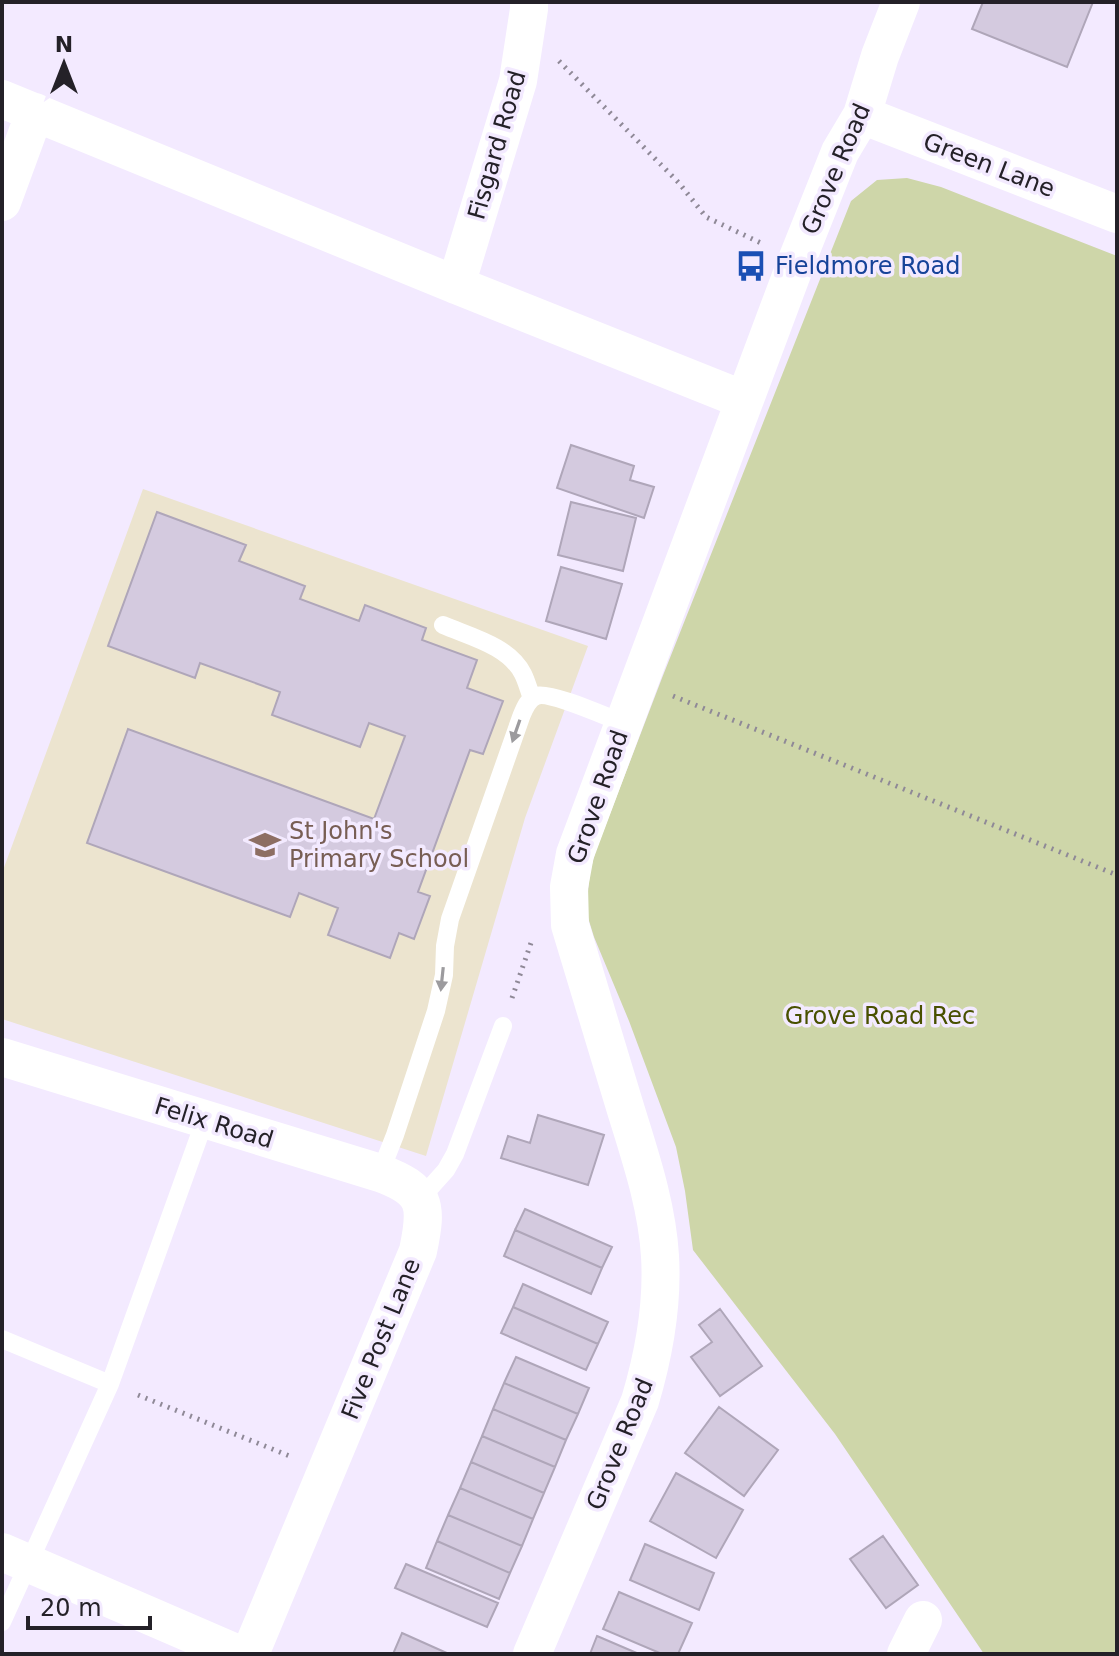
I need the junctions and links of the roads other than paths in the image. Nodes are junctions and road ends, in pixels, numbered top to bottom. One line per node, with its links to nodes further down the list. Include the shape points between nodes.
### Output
1 (901, 2): 4 (street, Grove Road)
2 (523, 13): 7 (street, Fisgard Road, via 518,81)
3 (18, 106): 5 (street); 7 (street)
4 (862, 115): 6 (street, Green Lane); 8 (street, Grove Road, via 840,152)
5 (2, 202)
6 (1117, 214)
7 (456, 285): 8 (street)
8 (744, 400): 11 (street, Grove Road)
9 (443, 625): 10 (lane, via 513,660)
10 (532, 698): 11 (lane, via 551,696); 15 (lane, one-way to 15, via 450,919 436,1011)
11 (623, 723): 24 (street, Grove Road, via 575,854 570,925 651,1195 661,1283 655,1340 640,1401)
12 (503, 1026): 16 (lane, via 455,1154)
13 (2, 1057): 14 (street, Felix Road)
14 (205, 1120): 15 (street, Felix Road); 18 (lane)
15 (380, 1173): 16 (street, Felix Road, via 400,1180)
16 (420, 1199): 23 (street, Five Post Lane, via 418,1251)
17 (2, 1339): 18 (lane)
18 (110, 1384): 19 (lane)
19 (15, 1558): 21 (lane); 22 (street)
20 (923, 1620): 25 (street)
21 (2, 1622)
22 (238, 1654)
23 (250, 1654)
24 (532, 1654)
25 (906, 1654)

